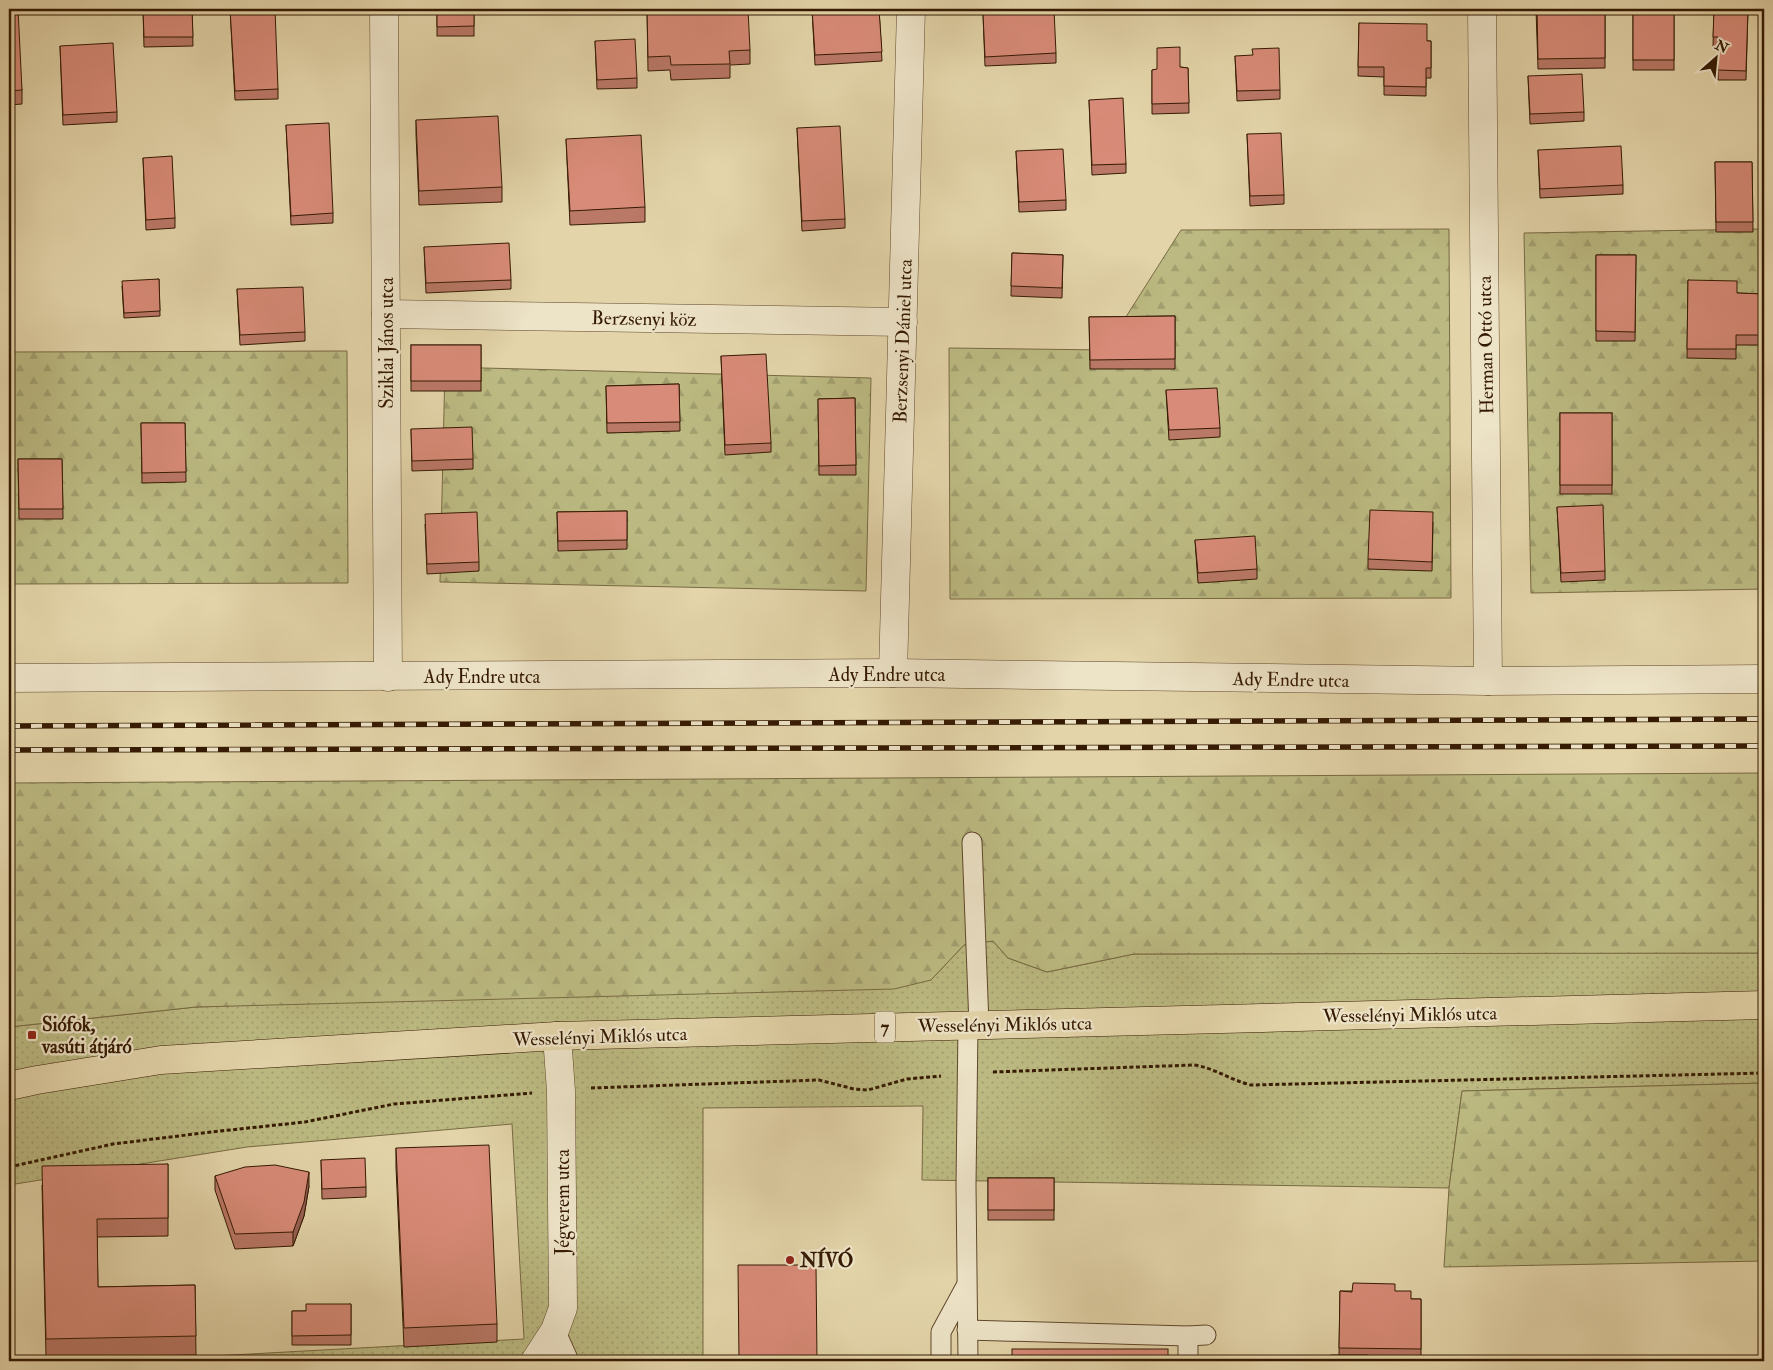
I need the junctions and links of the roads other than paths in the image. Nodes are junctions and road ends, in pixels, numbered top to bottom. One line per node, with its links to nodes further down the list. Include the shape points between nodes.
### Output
1 (384, 9): 4 (street, Sziklai János utca)
2 (911, 9): 5 (street, Berzsenyi Dániel utca)
3 (1482, 9): 10 (street, Herman Ottó utca)
4 (386, 314): 5 (street, Berzsenyi köz); 7 (street, Sziklai János utca)
5 (903, 322): 6 (street, Berzsenyi Dániel utca)
6 (893, 673): 7 (street, Ady Endre utca); 10 (street, Ady Endre utca)
7 (388, 677): 8 (street, Ady Endre utca)
8 (9, 678)
9 (1764, 679): 10 (street, Ady Endre utca)
10 (1488, 681)
11 (972, 842): 13 (lane)
12 (1764, 1005): 13 (main road, Wesselényi Miklós utca / 7)
13 (973, 1025): 14 (main road, Wesselényi Miklós utca / 7); 16 (lane, via 968,1073)
14 (557, 1036): 15 (main road, Wesselényi Miklós utca / 7, via 161,1060); 17 (street, Jégverem utca, via 561,1091 563,1308)
15 (9, 1086)
16 (967, 1285): 18 (lane); 21 (lane, via 941,1332)
17 (555, 1330): 19 (street, Jégverem utca); 20 (lane)
18 (967, 1330): 22 (lane); 23 (lane, via 1197,1336)
19 (535, 1361)
20 (569, 1361)
21 (941, 1361)
22 (968, 1361)
23 (1188, 1361)

